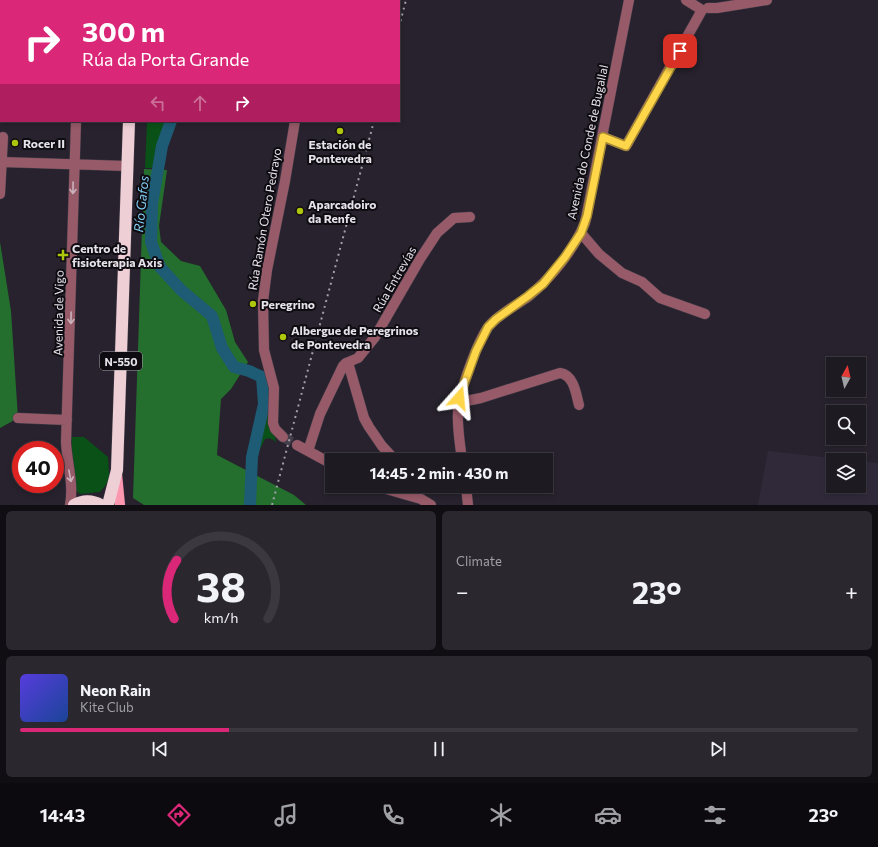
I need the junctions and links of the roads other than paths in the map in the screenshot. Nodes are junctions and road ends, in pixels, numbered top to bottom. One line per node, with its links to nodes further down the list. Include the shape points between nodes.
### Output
1 (629, 0): 9 (street, Avenida do Conde de Bugallal)
2 (686, 0): 4 (street)
3 (767, 0): 4 (street, via 717,8)
4 (707, 6): 9 (street, via 626,146)
5 (76, 122): 11 (street, Avenida de Vigo)
6 (129, 122): 12 (highway, N-550)
7 (295, 122): 22 (street, Rúa Ramón Otero Pedrayo, via 263,301 264,350 274,388 273,423)
8 (3, 137): 10 (street)
9 (603, 137): 15 (street, Avenida do Conde de Bugallal, via 587,216)
10 (2, 162): 11 (street); 13 (street)
11 (74, 164): 12 (street); 21 (street, Avenida de Vigo, one-way to 21)
12 (127, 166): 28 (highway, N-550)
13 (0, 194)
14 (470, 217): 17 (street, Rúa Entrevías, via 454,218 438,233 375,337 358,358)
15 (581, 233): 16 (street, via 599,254 622,273 642,282 660,298); 18 (street, Avenida do Conde de Bugallal, via 543,284 488,327 476,351)
16 (705, 314)
17 (346, 363): 24 (street, Rúa Entrevías, via 320,414); 25 (street, via 364,418)
18 (459, 398): 19 (street, via 466,401 481,398 560,373 571,380); 26 (street, Avenida do Conde de Bugallal)
19 (579, 405)
20 (18, 418): 21 (street)
21 (67, 420): 34 (street, Avenida de Vigo, one-way to 34, via 67,454 72,491)
22 (283, 437)
23 (297, 445): 24 (street)
24 (308, 451): 27 (street)
25 (389, 453)
26 (461, 453)
27 (325, 460)
28 (115, 480): 33 (highway); 36 (highway, N-550); 37 (main road, via 118,482)
29 (401, 493): 32 (street)
30 (417, 493): 32 (street)
31 (467, 493): 39 (street)
32 (415, 497): 38 (street)
33 (97, 503): 35 (highway, via 80,502)
34 (70, 505)
35 (74, 505)
36 (108, 505)
37 (120, 505)
38 (431, 505)
39 (468, 505)

